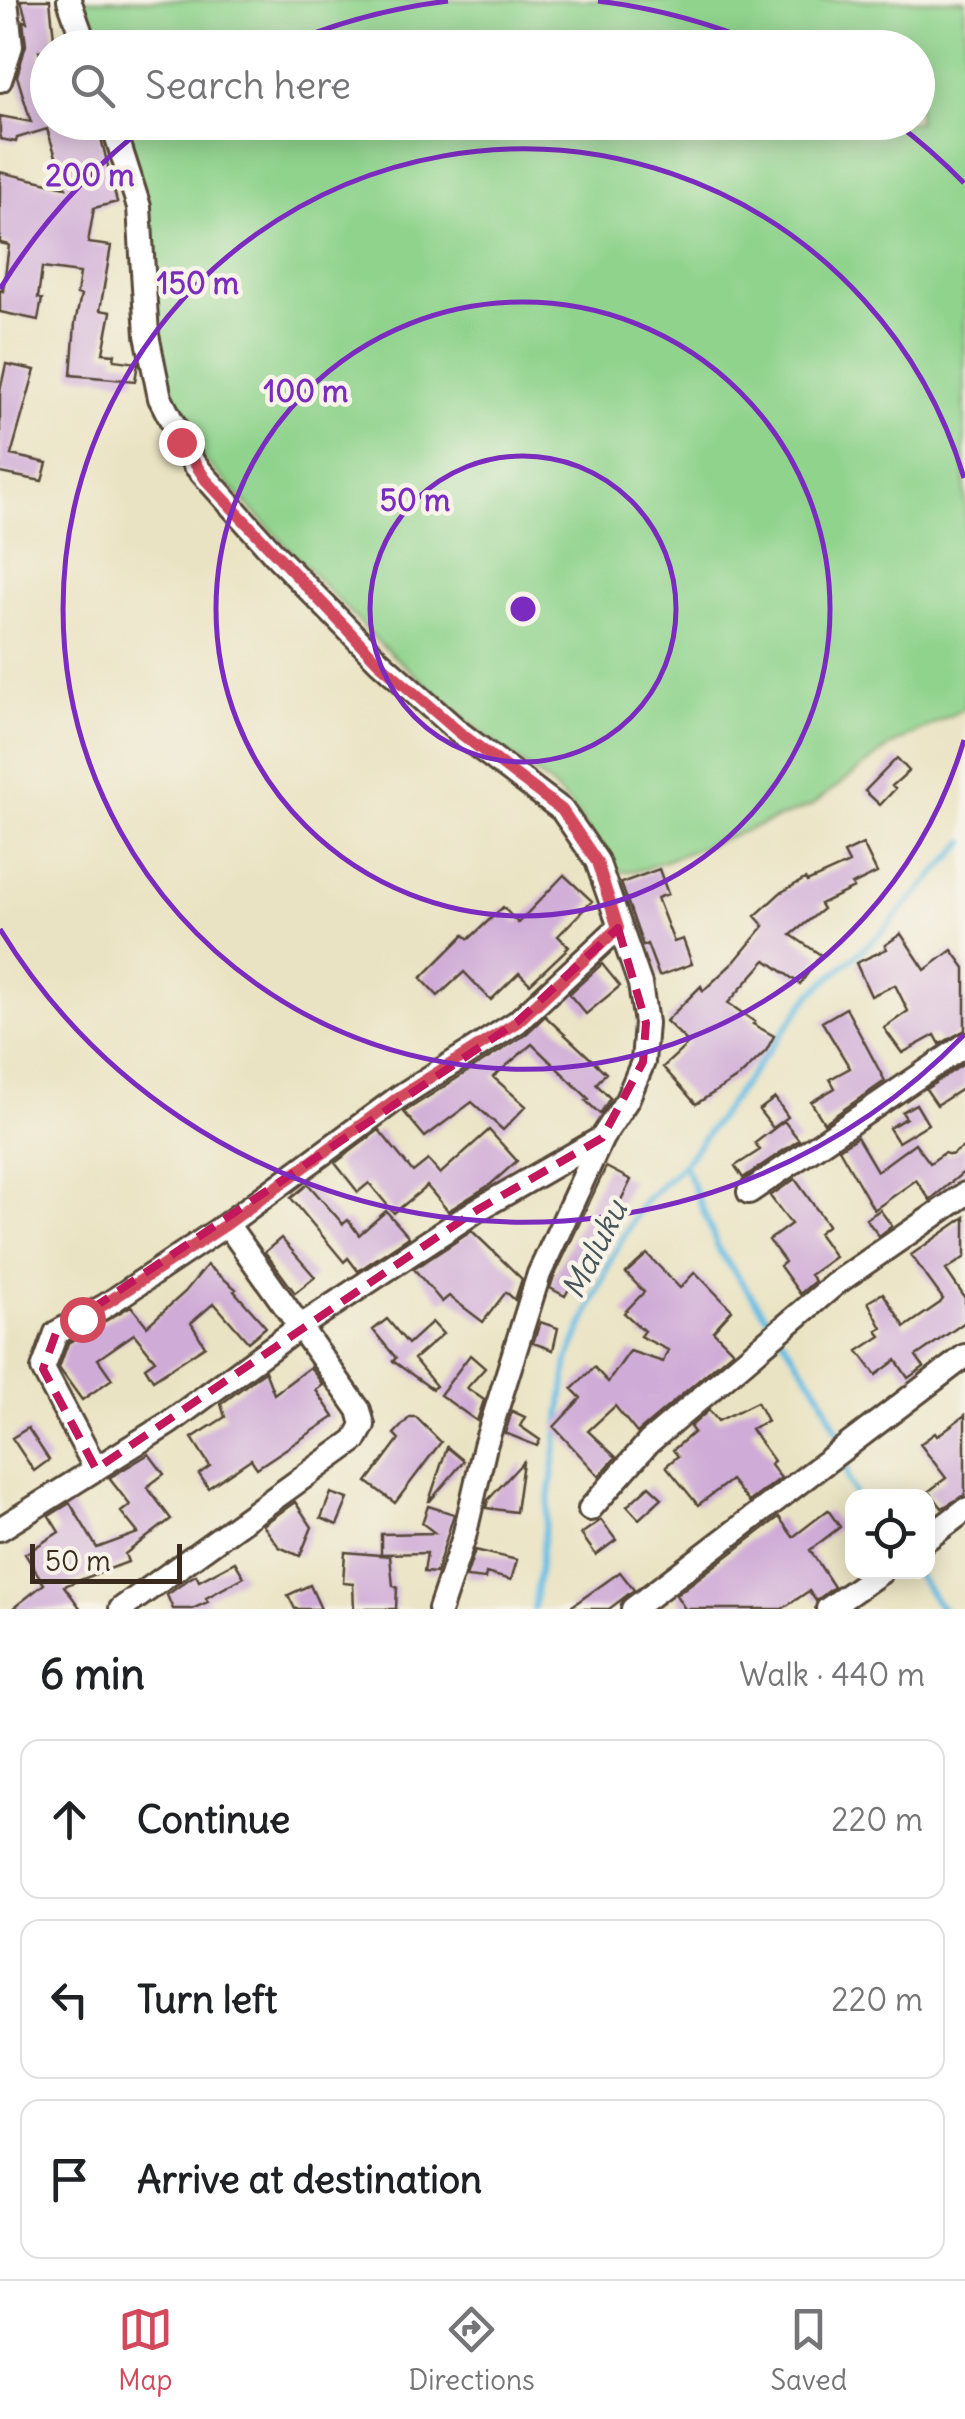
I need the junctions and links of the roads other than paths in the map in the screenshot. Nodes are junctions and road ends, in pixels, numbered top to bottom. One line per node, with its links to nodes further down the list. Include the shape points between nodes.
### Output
1 (6, 0): 4 (street, via 10,46)
2 (69, 0): 3 (street)
3 (80, 30)
4 (0, 80)
5 (118, 140): 6 (street, via 139,207 147,335 160,398 194,464 378,662 562,810 597,862)
6 (618, 928): 8 (street, via 640,984 646,1023 643,1062); 11 (street, via 517,1022 399,1097)
7 (965, 1046): 9 (street)
8 (602, 1138): 12 (street, via 477,1210); 21 (street, via 539,1274)
9 (750, 1192)
10 (965, 1194): 15 (street, via 835,1284 649,1442)
11 (227, 1224): 12 (street); 14 (street, via 56,1333 43,1369)
12 (301, 1326): 14 (street); 20 (street, via 360,1410 364,1425 355,1440)
13 (965, 1356): 22 (street)
14 (96, 1469): 17 (street)
15 (590, 1509)
16 (965, 1510): 18 (street)
17 (0, 1529)
18 (935, 1533)
19 (871, 1579): 23 (street)
20 (121, 1609)
21 (440, 1609)
22 (634, 1609)
23 (828, 1609)

